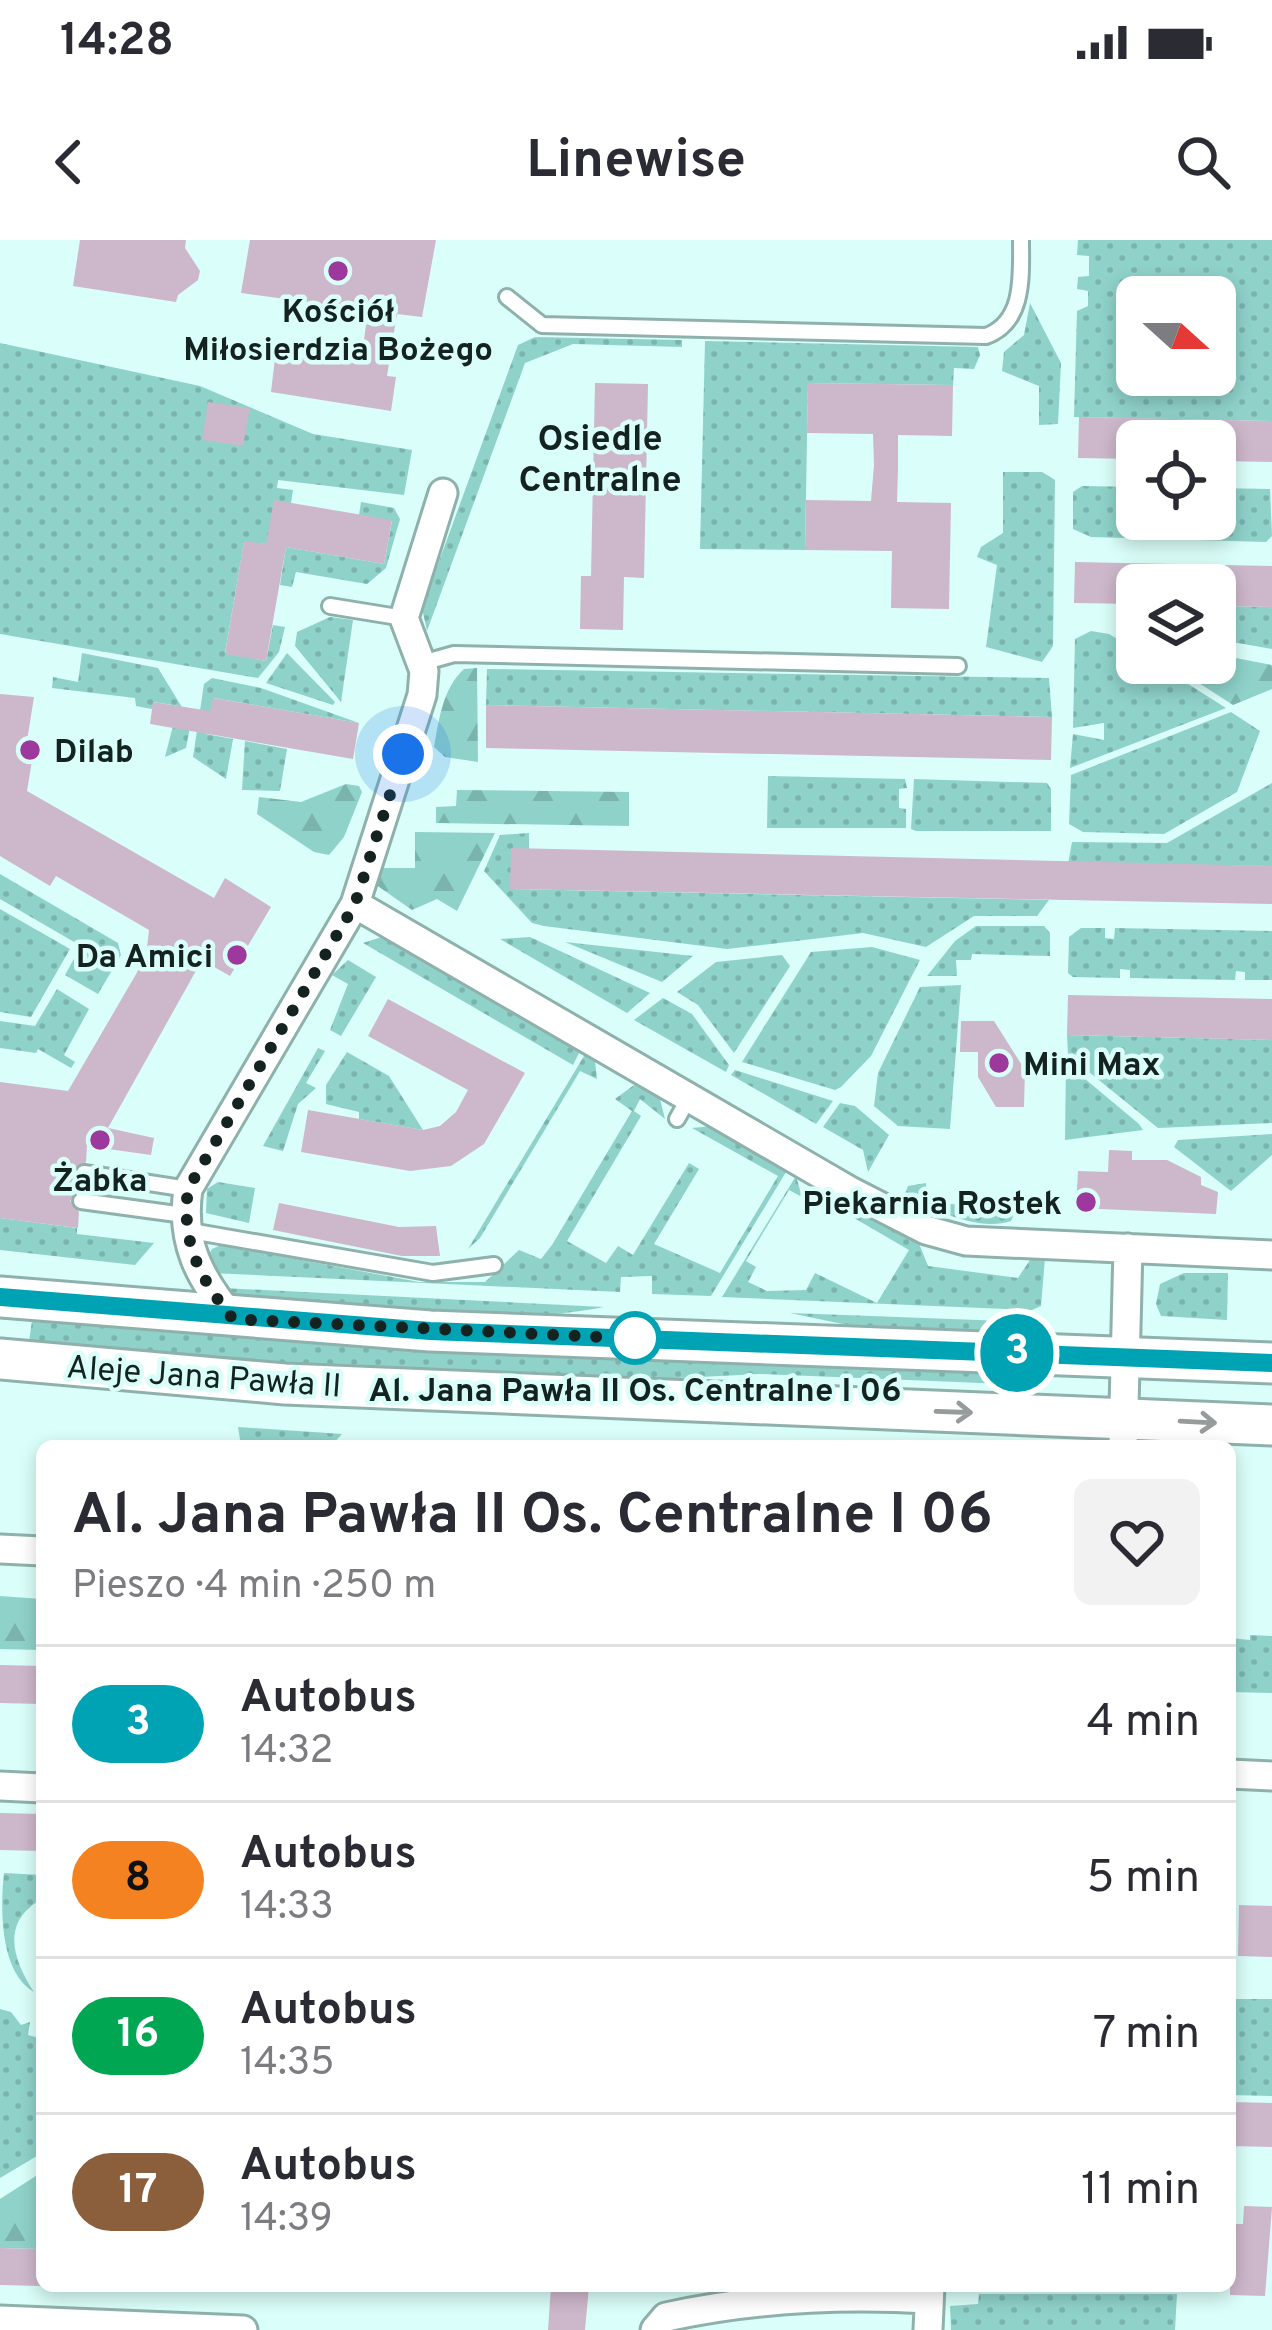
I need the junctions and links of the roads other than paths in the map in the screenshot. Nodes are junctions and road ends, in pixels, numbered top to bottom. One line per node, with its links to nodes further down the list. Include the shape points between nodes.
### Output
1 (1021, 240): 2 (lane, via 1015,310 986,336 542,325)
2 (507, 297)
3 (443, 493): 5 (street)
4 (330, 606): 5 (lane)
5 (404, 618): 6 (street)
6 (422, 663): 7 (lane, via 454,654); 8 (street, via 422,695)
7 (958, 666)
8 (355, 904): 11 (street); 12 (street, via 684,1108 947,1237)
9 (84, 1173): 11 (lane)
10 (81, 1201): 11 (lane)
11 (186, 1212): 14 (lane, via 433,1273); 16 (street, via 201,1279)
12 (1128, 1248): 13 (street); 17 (street)
13 (1272, 1255)
14 (494, 1265)
15 (0, 1297): 16 (main road, Aleje Jana Pawła II)
16 (233, 1319): 17 (main road, Aleje Jana Pawła II)
17 (1125, 1358): 19 (main road, Aleje Jana Pawła II); 21 (street)
18 (0, 1359): 21 (main road, Aleje Jana Pawła II, one-way to 21, via 285,1384)
19 (1272, 1364)
20 (1272, 1425): 21 (main road, Aleje Jana Pawła II, one-way to 20)
21 (1123, 1432)
22 (0, 1549): 23 (street)
23 (36, 1551)
24 (1236, 1774): 25 (street)
25 (1272, 1776)
26 (0, 1786): 27 (street)
27 (36, 1788)
28 (930, 2292): 31 (street, via 765,2302 665,2317); 32 (street)
29 (0, 2320): 30 (street)
30 (243, 2330)
31 (655, 2330)
32 (928, 2330)

